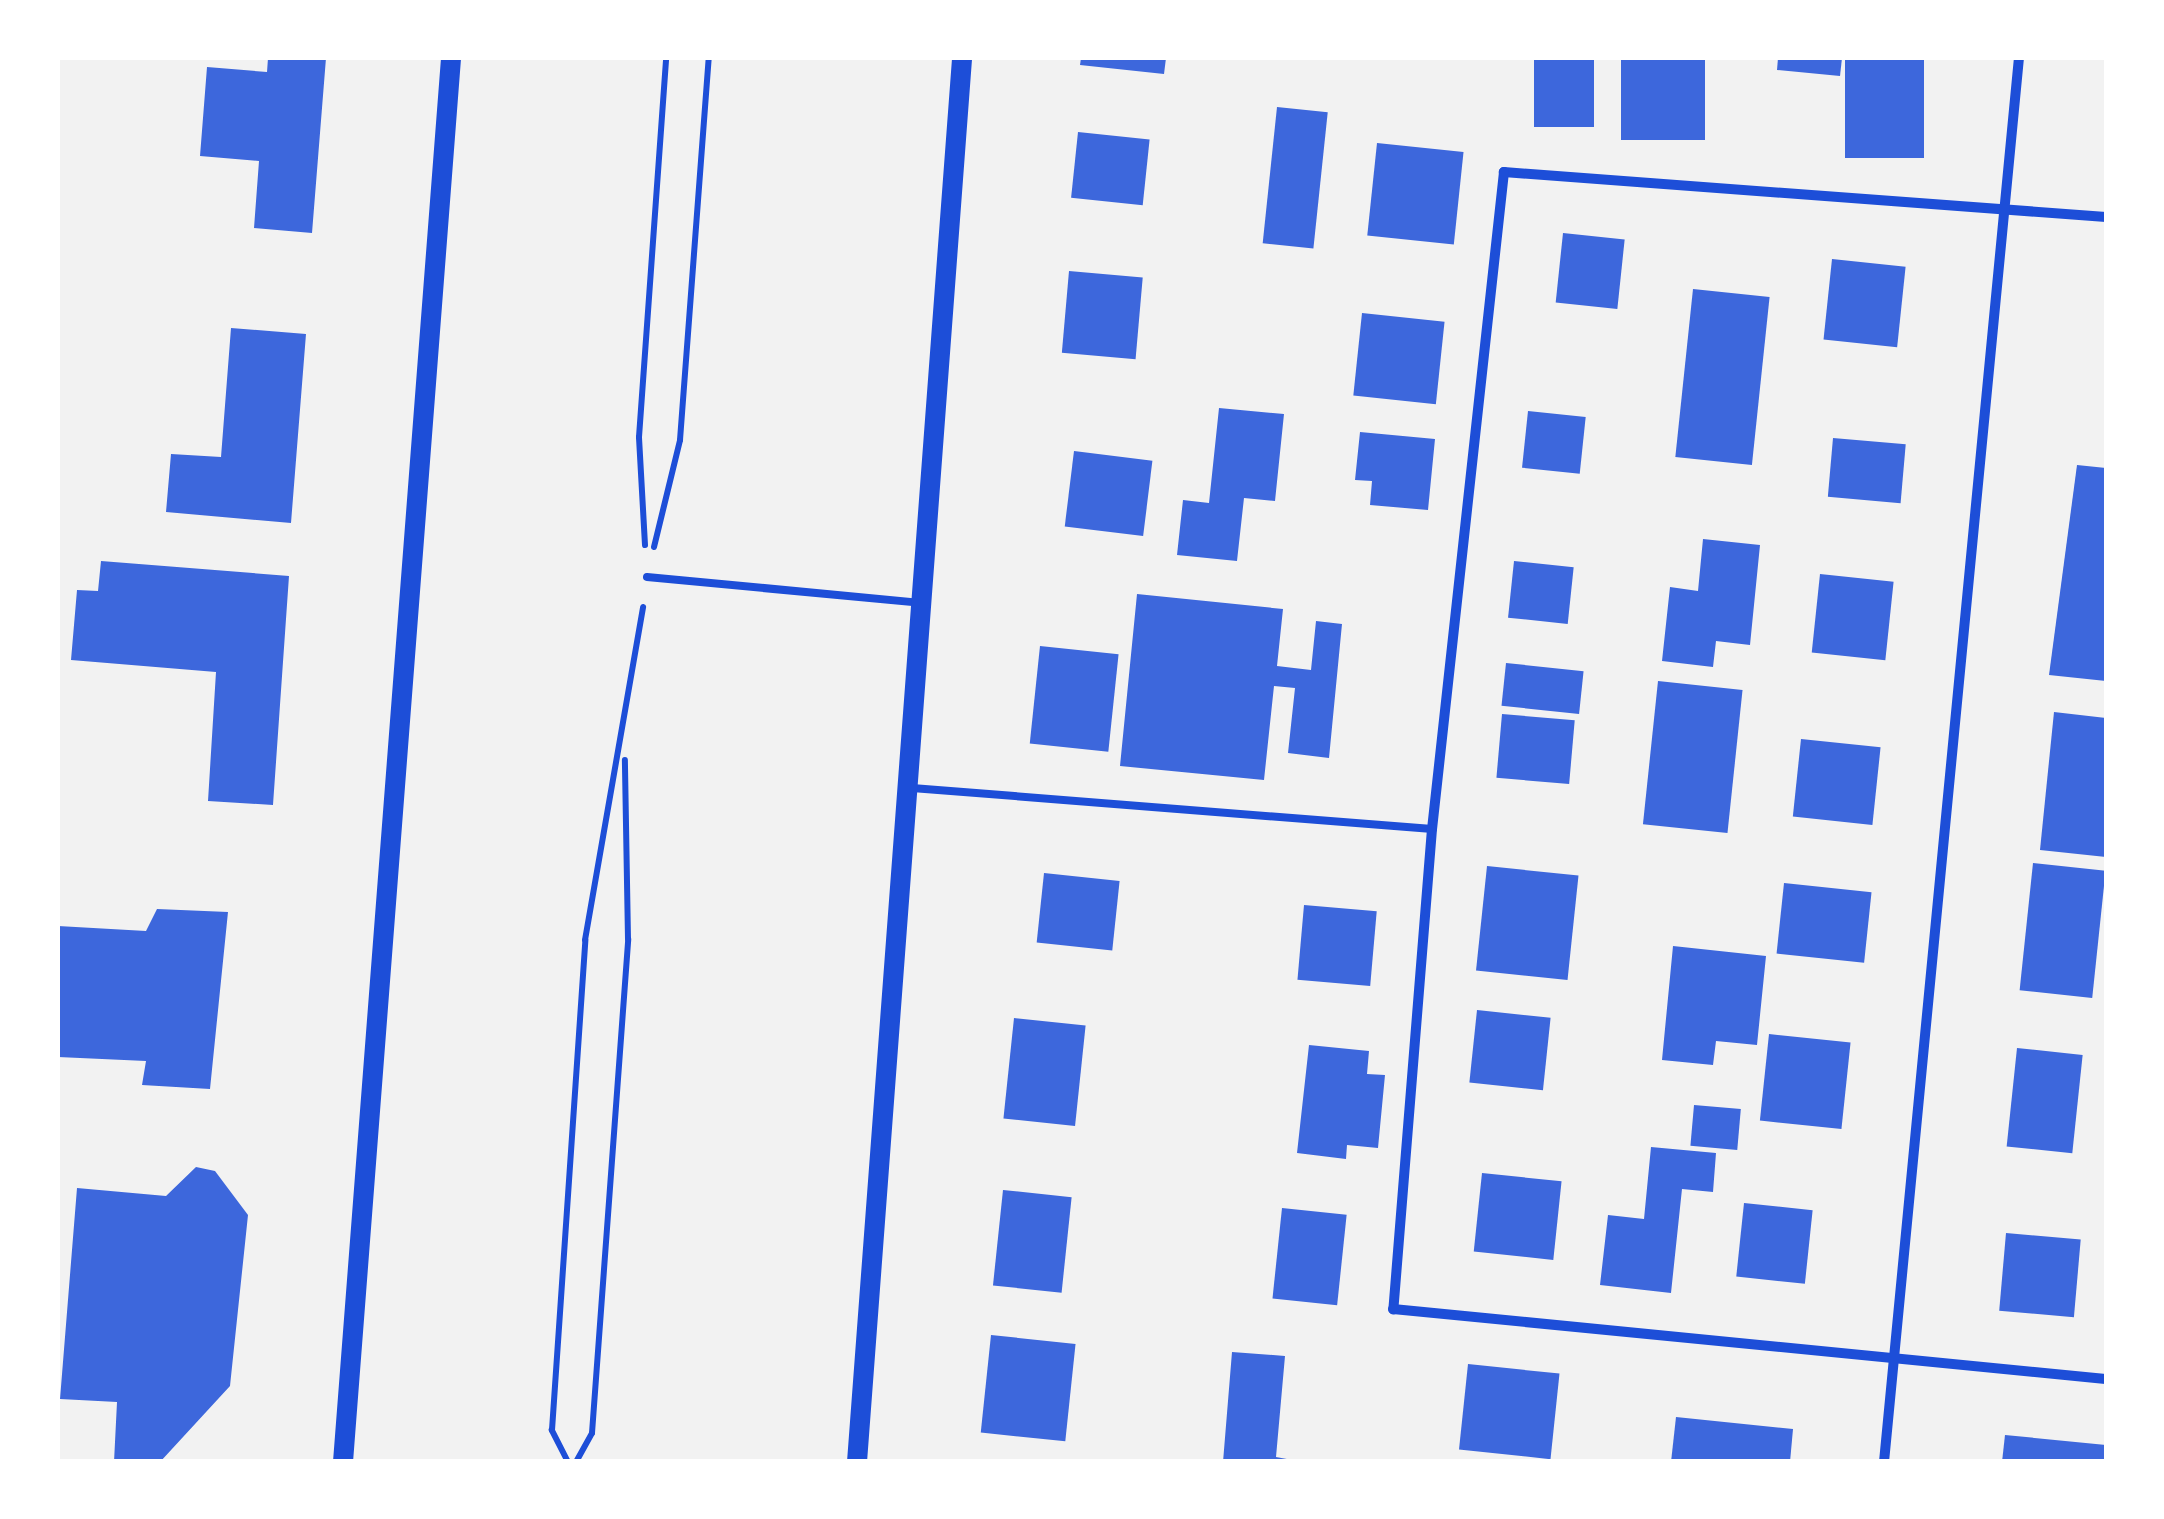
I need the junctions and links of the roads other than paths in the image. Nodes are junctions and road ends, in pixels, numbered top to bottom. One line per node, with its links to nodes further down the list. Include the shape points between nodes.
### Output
1 (451, 58): 12 (main road)
2 (962, 58): 7 (main road)
3 (2019, 58): 4 (street)
4 (2005, 207): 5 (street); 9 (street, via 1504,172); 10 (street)
5 (2106, 217)
6 (647, 577): 7 (lane)
7 (921, 603): 8 (main road)
8 (907, 787): 9 (lane); 13 (main road)
9 (1432, 829): 10 (street, via 1394,1309)
10 (1894, 1361): 11 (street); 14 (street)
11 (2106, 1378)
12 (342, 1462)
13 (857, 1462)
14 (1884, 1462)

